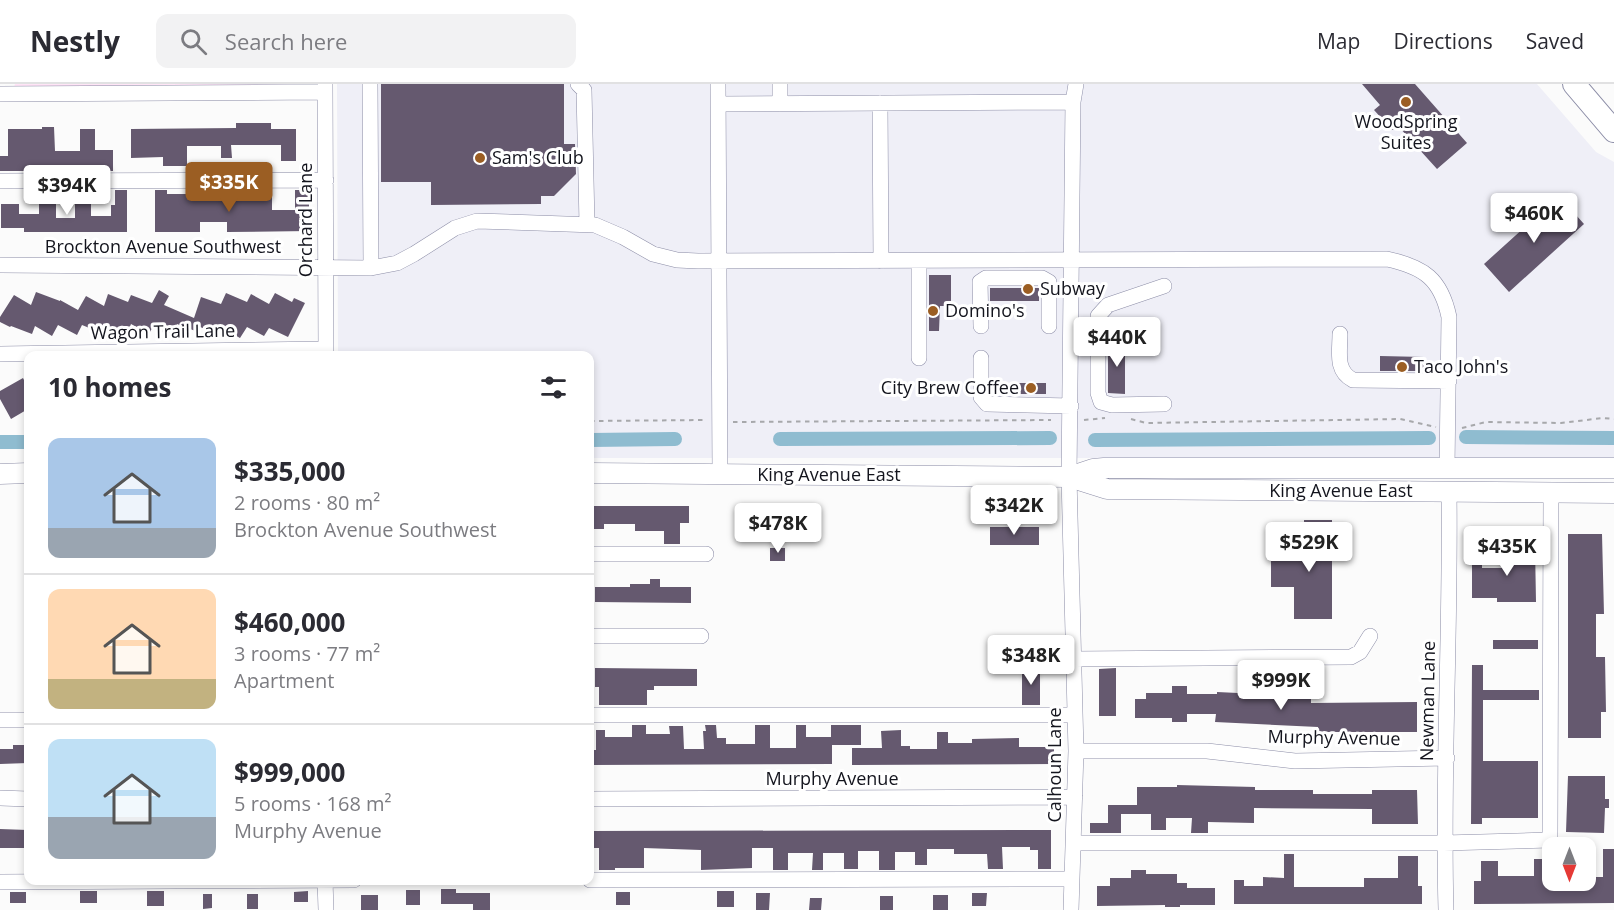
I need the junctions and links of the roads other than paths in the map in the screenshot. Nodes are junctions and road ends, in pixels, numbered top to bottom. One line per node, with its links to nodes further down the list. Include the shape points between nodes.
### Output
1 (370, 84): 23 (street)
2 (578, 84): 16 (street, via 584,90)
3 (718, 84): 11 (street)
4 (780, 84): 12 (street)
5 (1076, 84): 9 (street, Calhoun Lane)
6 (1574, 84): 13 (highway)
7 (325, 88): 8 (street); 14 (street, Orchard Lane)
8 (0, 94)
9 (1073, 102): 10 (street); 19 (street, Calhoun Lane)
10 (880, 103): 12 (street); 17 (street)
11 (718, 104): 12 (street); 20 (street)
12 (780, 104)
13 (1614, 131)
14 (326, 180): 15 (street); 22 (street, Orchard Lane)
15 (0, 181)
16 (586, 224): 20 (street, Brockton Avenue Southwest, via 616,234 653,254 677,260); 23 (street, Brockton Avenue Southwest, via 477,221 455,228 397,263)
17 (881, 261): 18 (street, Brockton Avenue Southwest); 20 (street, Brockton Avenue Southwest)
18 (919, 261): 19 (street, Brockton Avenue Southwest); 31 (street)
19 (1072, 261): 33 (street, Brockton Avenue Southwest, via 1387,259 1410,264 1431,278 1444,296 1449,317); 35 (street, Calhoun Lane)
20 (719, 262): 42 (street)
21 (0, 266): 22 (street, Brockton Avenue Southwest)
22 (325, 267): 23 (street, Brockton Avenue Southwest); 28 (street, Orchard Lane)
23 (371, 268)
24 (1164, 286): 34 (street, via 1108,305 1098,316 1098,393 1101,402 1112,405)
25 (981, 326): 26 (street, via 980,282 986,278 1042,278 1049,282)
26 (1049, 326)
27 (1340, 334): 33 (street, via 1341,370 1353,380)
28 (326, 351)
29 (0, 354): 30 (street, Wagon Trail Lane)
30 (24, 354)
31 (919, 358)
32 (981, 358): 35 (street, via 981,397 987,404)
33 (1449, 381): 36 (street, Brockton Avenue Southwest)
34 (1164, 404)
35 (1071, 413): 43 (street, Calhoun Lane)
36 (1447, 468): 37 (main road, King Avenue East); 43 (main road, King Avenue East, via 1104,468); 44 (main road, via 1424,479)
37 (1554, 468): 38 (main road, King Avenue East); 45 (main road, via 1458,481)
38 (1614, 468)
39 (24, 473): 41 (main road)
40 (594, 473): 42 (main road, King Avenue East)
41 (0, 474)
42 (720, 474): 43 (main road, King Avenue East)
43 (1070, 477): 44 (main road, King Avenue East, via 1107,489); 53 (street, Calhoun Lane)
44 (1316, 491): 45 (main road, King Avenue East)
45 (1449, 492): 47 (main road, King Avenue East); 59 (street, Newman Lane)
46 (1614, 493): 47 (main road, King Avenue East)
47 (1551, 494): 65 (street, via 1550,840)
48 (594, 554): 49 (street)
49 (706, 554)
50 (594, 636): 51 (street)
51 (701, 636)
52 (1370, 636): 53 (street, via 1360,652 1351,657)
53 (1073, 659): 55 (street, Calhoun Lane)
54 (594, 715): 55 (street)
55 (1075, 715): 58 (street, Calhoun Lane)
56 (0, 720): 57 (street)
57 (24, 720)
58 (1076, 751): 59 (street, Murphy Avenue, via 1207,751 1295,761); 60 (street, Calhoun Lane)
59 (1447, 758): 65 (street, Newman Lane)
60 (1075, 797): 63 (street, Murphy Avenue); 64 (street, Calhoun Lane)
61 (0, 798): 62 (street)
62 (24, 799)
63 (594, 800)
64 (1073, 843): 65 (street); 66 (street, Calhoun Lane)
65 (1444, 843): 73 (street, Newman Lane)
66 (1072, 879): 67 (street); 72 (street, Calhoun Lane)
67 (594, 880)
68 (0, 882): 69 (street)
69 (24, 882)
70 (325, 885): 71 (street)
71 (326, 910)
72 (1071, 910)
73 (1446, 910)

